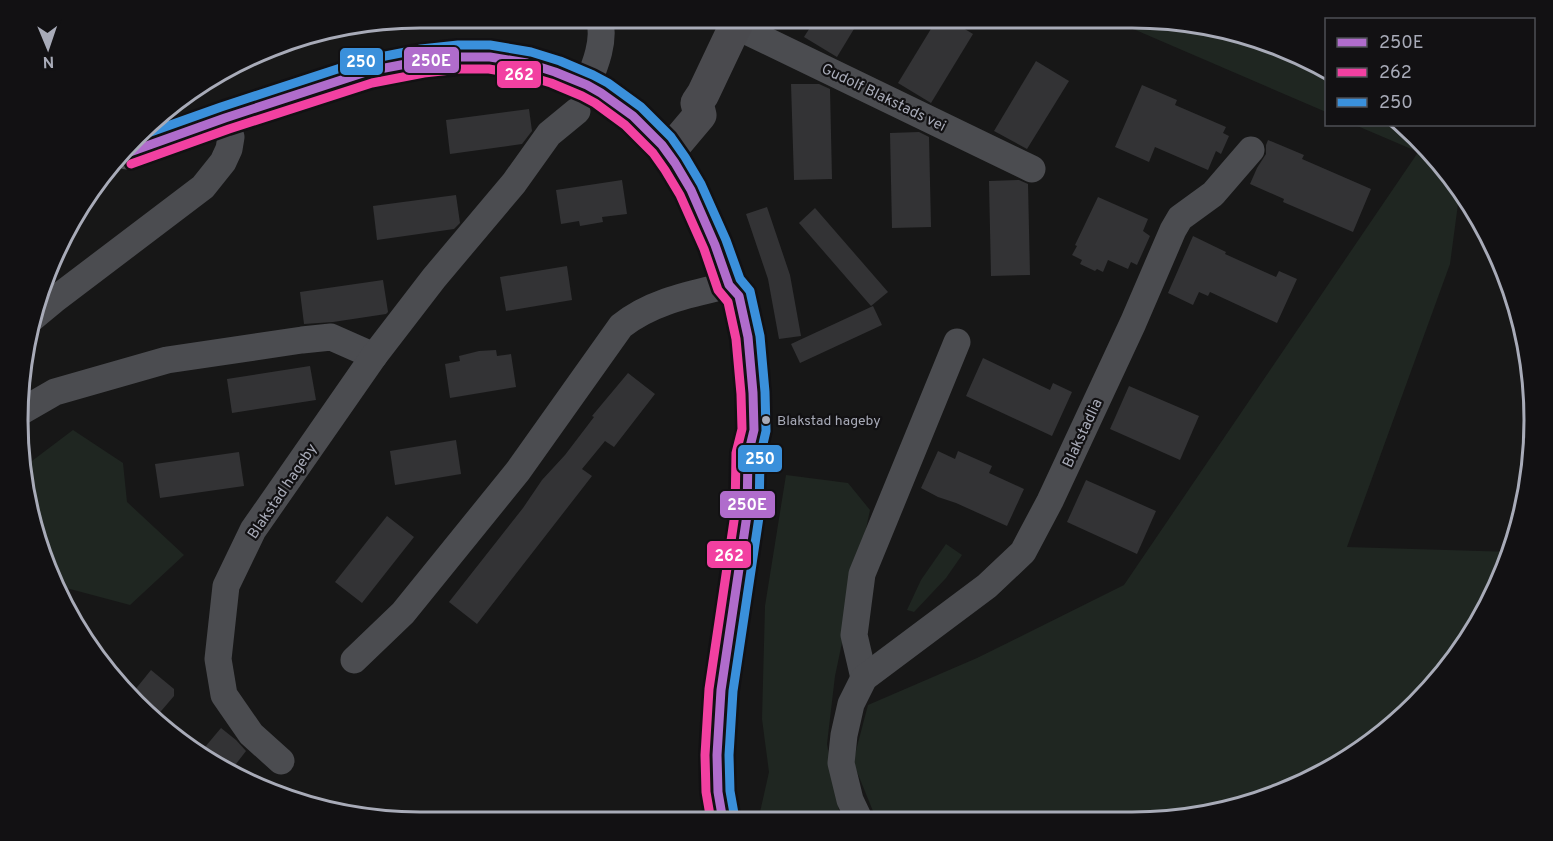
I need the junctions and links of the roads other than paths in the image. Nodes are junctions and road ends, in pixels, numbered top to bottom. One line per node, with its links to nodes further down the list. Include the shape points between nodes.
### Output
1 (601, 28): 4 (street, via 594,67)
2 (735, 28): 6 (street, Gudolf Blakstads vei, via 697,103 700,115)
3 (750, 28): 9 (street, Gudolf Blakstads vei)
4 (582, 98): 5 (main road, via 555,72 490,57 459,57 369,71); 6 (main road, via 601,93 627,111); 13 (street, Blakstad hageby, via 549,134)
5 (225, 118): 7 (main road); 11 (street, via 231,138 229,149 203,187)
6 (660, 144): 10 (main road, via 691,190)
7 (137, 149)
8 (1251, 150): 16 (street, Blakstadlia, via 1213,194 1180,218 1173,230 1128,334 1023,552 987,586)
9 (1032, 169)
10 (729, 285): 15 (street, via 667,302 632,316 621,326 518,471 403,613); 18 (main road, via 739,296 748,337 754,430 748,455 747,515 721,690 717,755)
11 (45, 307)
12 (957, 342): 16 (street, via 862,574 854,635)
13 (375, 356): 14 (street, via 331,338 302,340 167,360 55,392); 17 (street, Blakstad hageby, via 253,530 226,586 218,659 224,695 251,734)
14 (29, 407)
15 (354, 660)
16 (864, 678): 19 (street, Blakstadlia, via 851,704 843,735 842,763)
17 (281, 761)
18 (721, 812)
19 (856, 812)

